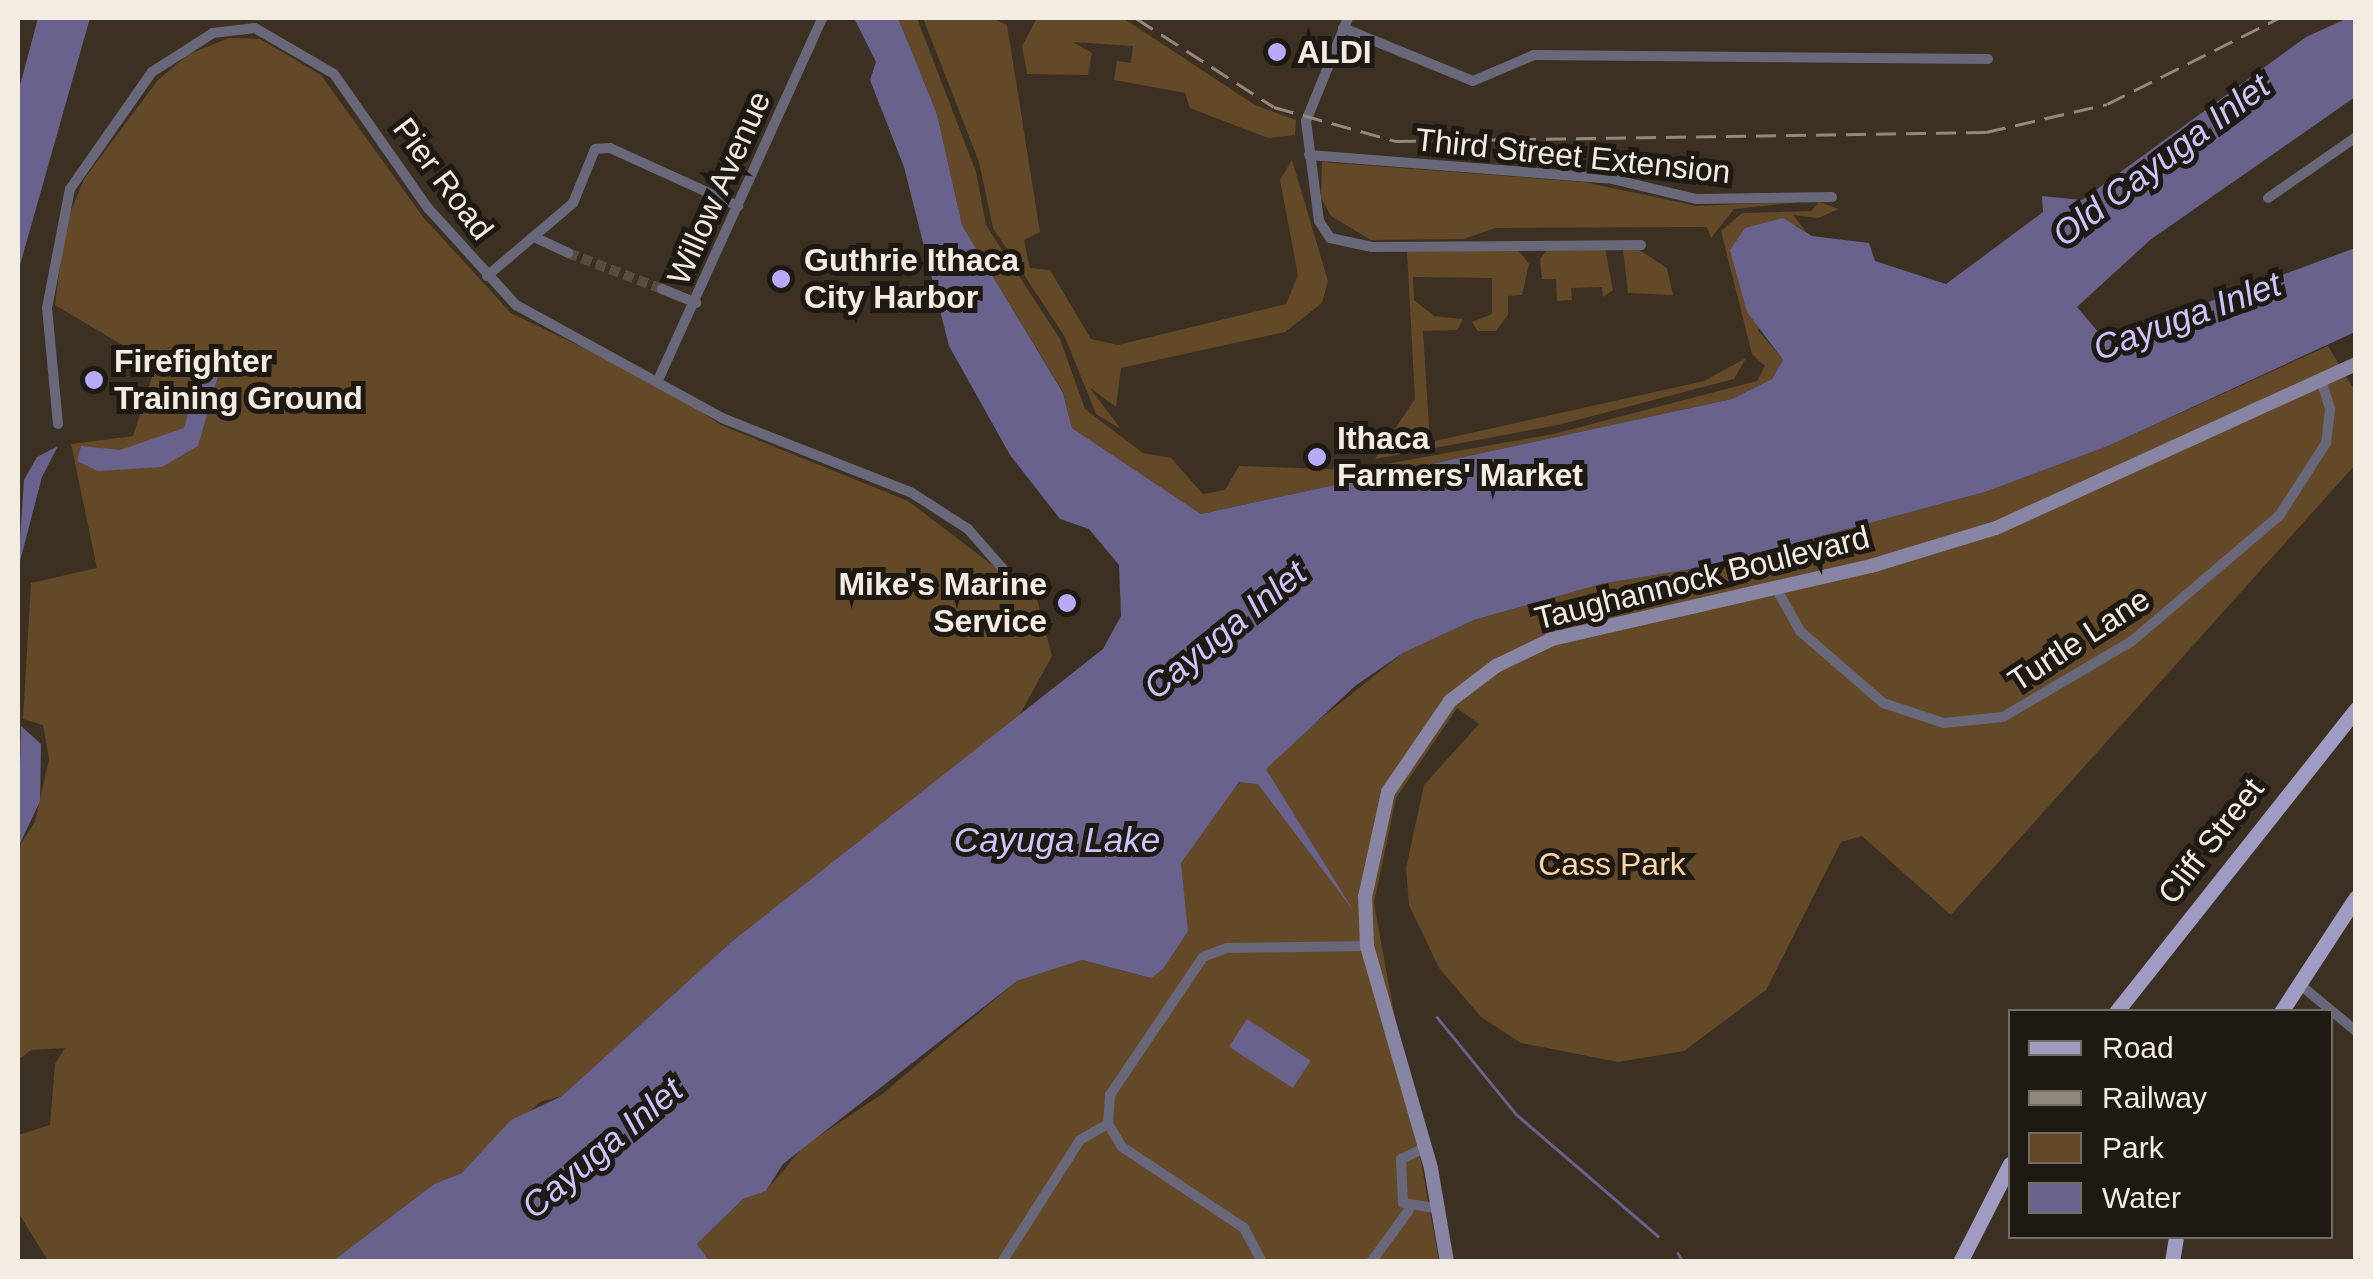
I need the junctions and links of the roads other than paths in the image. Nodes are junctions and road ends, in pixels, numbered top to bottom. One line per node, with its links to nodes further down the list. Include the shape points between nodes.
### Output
1 (822, 18): 8 (street, Willow Avenue)
2 (1345, 23): 3 (street, via 1473,82 1534,56); 5 (street, via 1306,121)
3 (1988, 59)
4 (2356, 137): 7 (street)
5 (1308, 155): 6 (street, Third Street Extension, via 1612,179 1696,199); 10 (street, via 1319,221 1337,242)
6 (1832, 197)
7 (2268, 198)
8 (738, 206): 9 (street, via 610,148 596,148 573,203); 14 (street, Willow Avenue)
9 (534, 236): 11 (street); 12 (street)
10 (1642, 245)
11 (568, 254)
12 (487, 276): 16 (street, Pier Road, via 522,309); 18 (street, Pier Road, via 428,208 334,74 264,32 213,33 169,58 137,88 70,189 48,308)
13 (662, 289): 14 (street)
14 (696, 303): 16 (street, Willow Avenue)
15 (2356, 364): 17 (main road, Taughannock Boulevard)
16 (659, 378): 20 (street, Pier Road, via 722,418 912,493 968,530)
17 (2321, 380): 19 (main road, Taughannock Boulevard, via 1996,528); 19 (street, Turtle Lane, via 2330,402 2326,444 2279,516 2132,641 2003,717 1944,724 1883,703 1800,631)
18 (58, 424)
19 (1776, 588): 23 (main road, Taughannock Boulevard, via 1552,640 1463,690 1413,746 1379,816 1367,873)
20 (1025, 594)
21 (2356, 709): 25 (main road, Cliff Street)
22 (2356, 897): 24 (main road)
23 (1367, 946): 30 (street, via 1227,948 1203,957 1117,1082); 31 (main road, Taughannock Boulevard)
24 (2298, 983): 26 (main road); 27 (street)
25 (2118, 1009)
26 (2282, 1009)
27 (2329, 1009)
28 (2333, 1013): 29 (street)
29 (2356, 1032)
30 (1108, 1124): 37 (street, via 1080,1140); 38 (street, via 1122,1147 1244,1228)
31 (1426, 1148): 35 (main road, Taughannock Boulevard); 36 (street, via 1401,1159)
32 (2008, 1168): 33 (main road)
33 (1993, 1195): 34 (street); 41 (main road)
34 (2008, 1199)
35 (1440, 1209): 36 (street); 40 (main road, Taughannock Boulevard)
36 (1408, 1210): 39 (street)
37 (1002, 1262)
38 (1262, 1262)
39 (1371, 1262)
40 (1447, 1262)
41 (1960, 1262)

